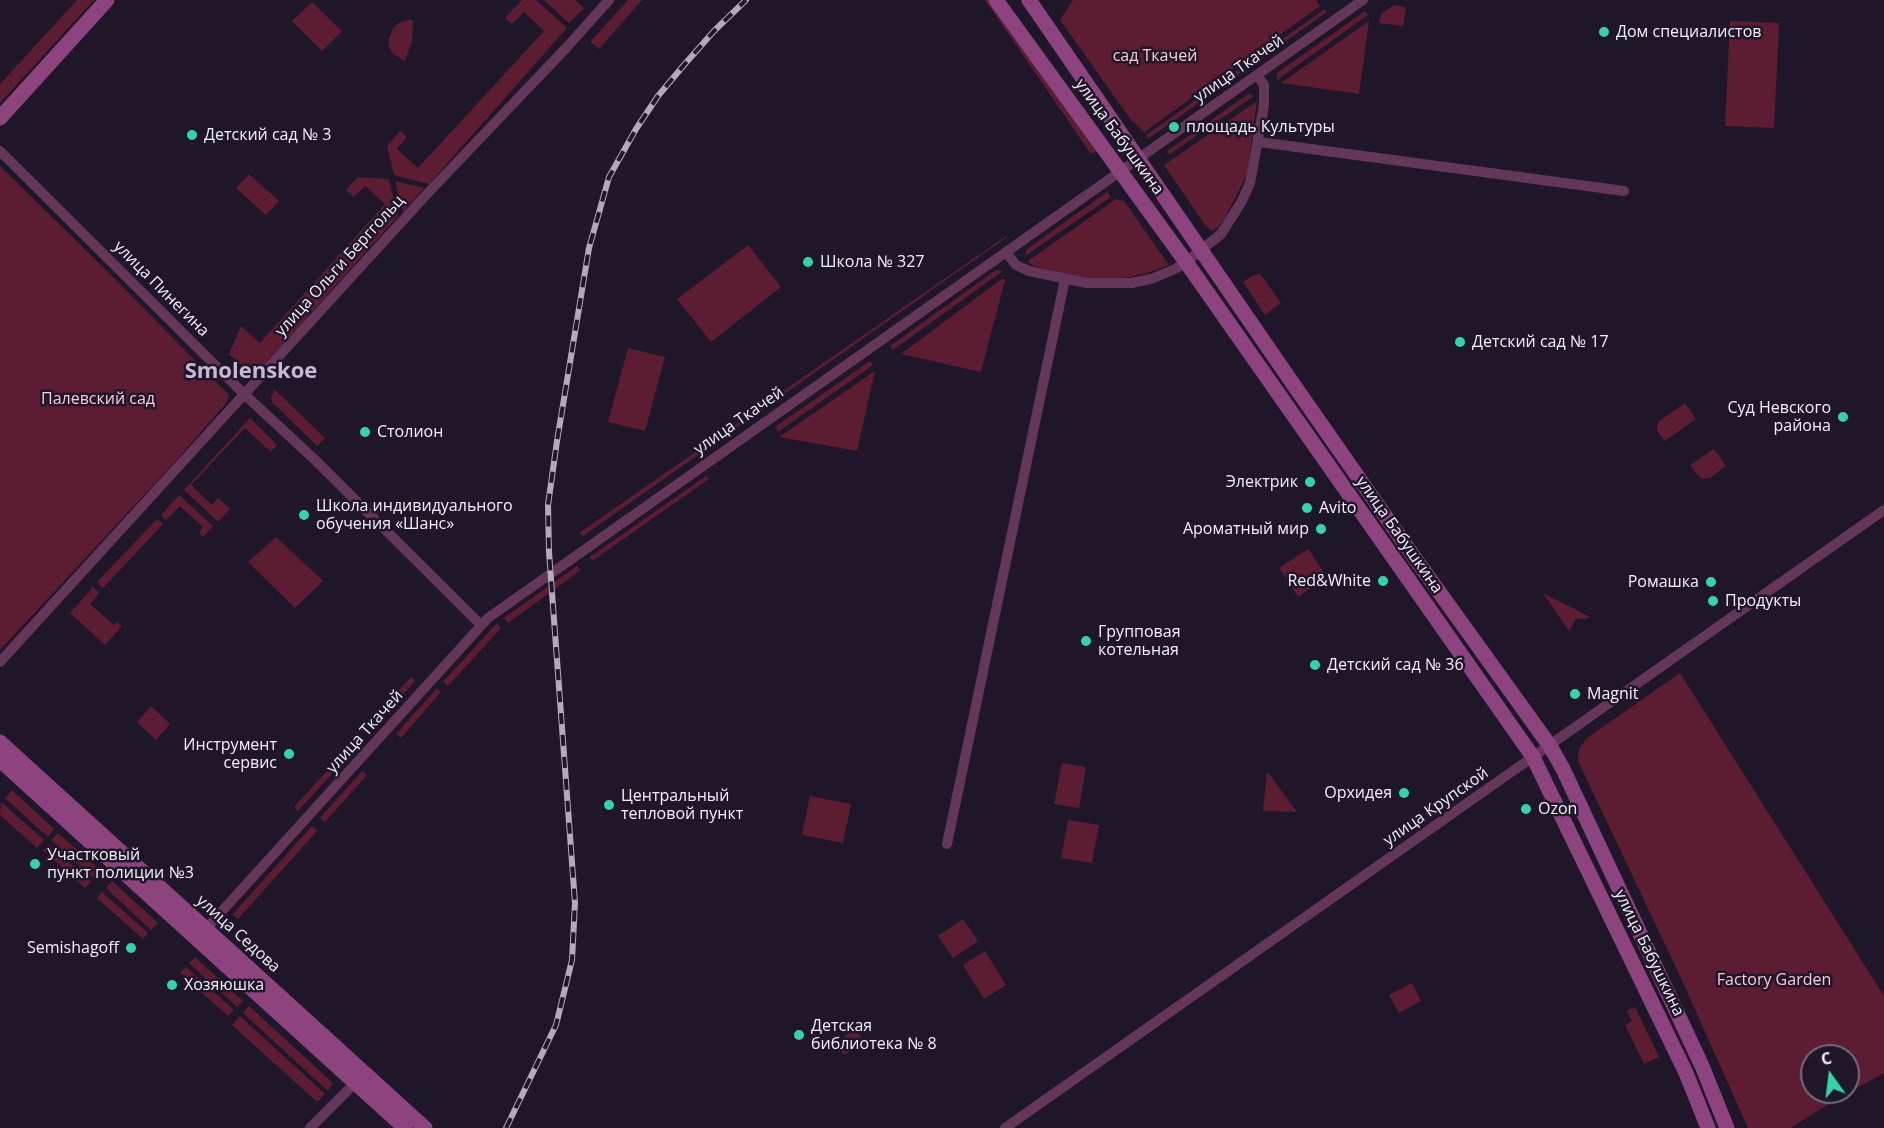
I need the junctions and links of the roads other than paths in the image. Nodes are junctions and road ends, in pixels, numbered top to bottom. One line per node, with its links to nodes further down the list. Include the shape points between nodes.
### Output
1 (107, 0): 7 (street)
2 (609, 0): 17 (street, улица Ольги Берггольц)
3 (996, 0): 11 (street, улица Бабушкина)
4 (1029, 0): 10 (street, улица Бабушкина)
5 (1363, 0): 6 (street, улица Ткачей)
6 (1257, 75): 8 (street, via 1264,85); 10 (street, улица Ткачей)
7 (0, 118)
8 (1259, 142): 12 (street); 13 (street, via 1242,201 1221,234)
9 (0, 151): 17 (street, улица Пинегина)
10 (1138, 159): 11 (street, улица Ткачей); 13 (street, улица Бабушкина)
11 (1121, 171): 14 (street, улица Ткачей); 15 (street, улица Бабушкина)
12 (1624, 191)
13 (1201, 251): 15 (street); 22 (street, улица Бабушкина)
14 (1006, 252): 16 (street, via 1016,265 1029,271); 19 (street, улица Ткачей)
15 (1186, 262): 16 (street, via 1151,279 1131,283 1097,284); 23 (street, улица Бабушкина)
16 (1065, 279): 25 (street)
17 (244, 394): 19 (street, улица Пинегина); 20 (street, улица Ольги Берггольц)
18 (1884, 510): 22 (street, улица Крупской)
19 (481, 625): 26 (street, улица Ткачей)
20 (0, 662)
21 (0, 742): 26 (street, улица Седова)
22 (1550, 746): 23 (street, улица Крупской); 33 (street, улица Бабушкина, via 1702,1066)
23 (1533, 757): 31 (street, улица Крупской); 32 (street, улица Бабушкина, via 1686,1072)
24 (0, 760): 26 (street, улица Седова)
25 (947, 844)
26 (201, 934): 27 (street, улица Седова)
27 (360, 1078): 28 (street); 29 (street, улица Седова); 30 (street, улица Седова)
28 (310, 1128)
29 (405, 1128)
30 (425, 1128)
31 (1005, 1128)
32 (1708, 1128)
33 (1727, 1128)

